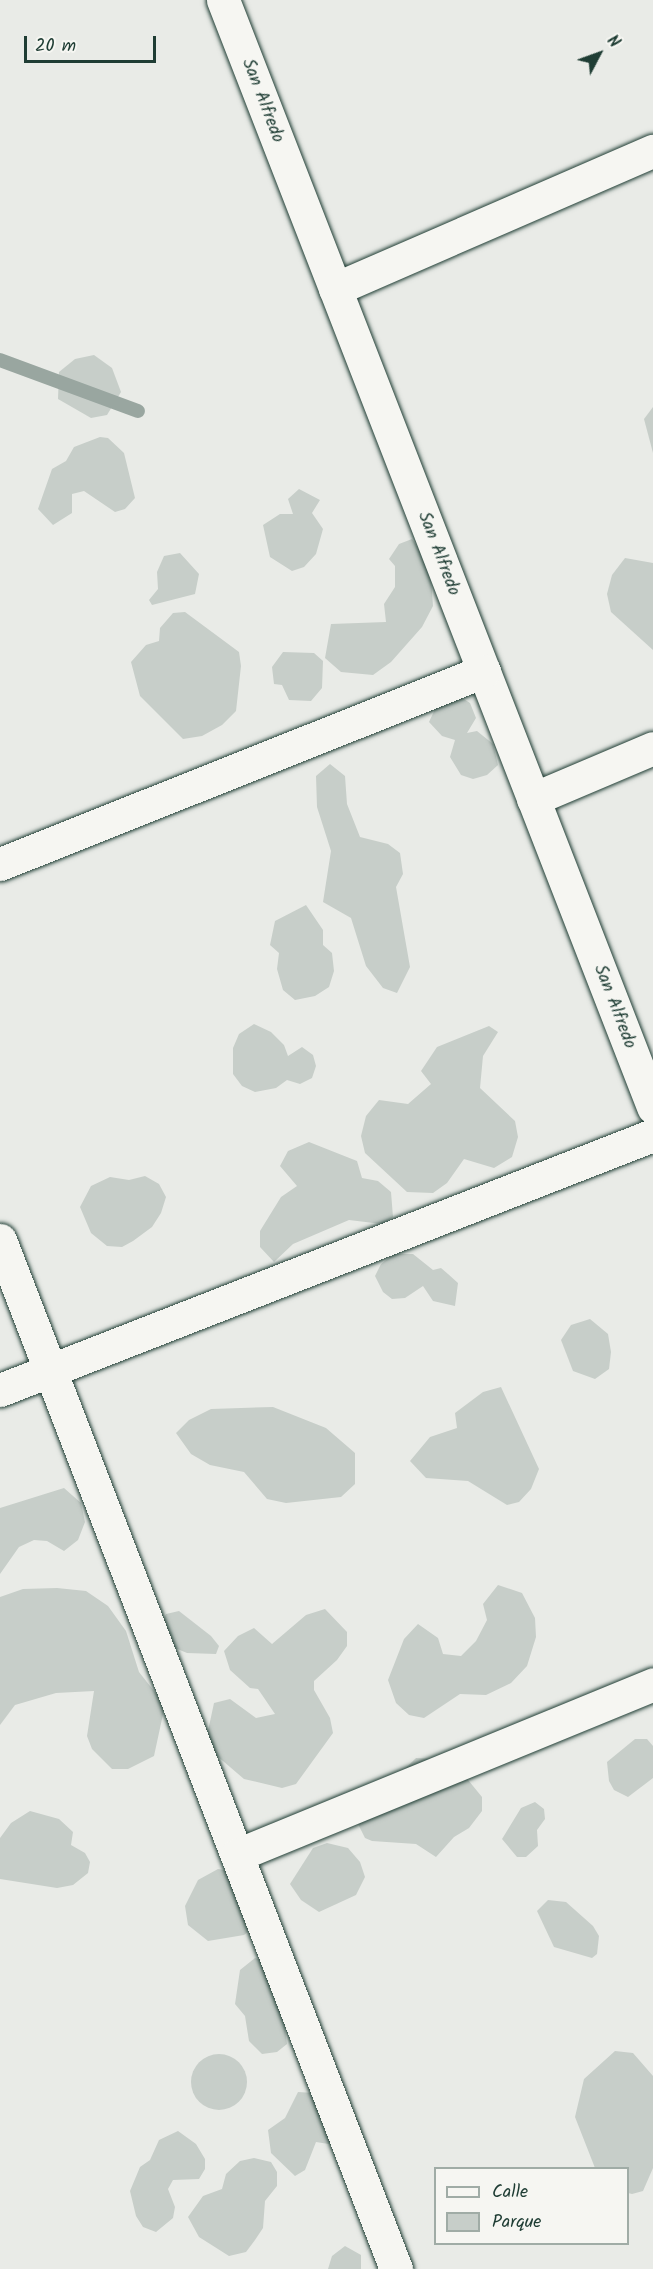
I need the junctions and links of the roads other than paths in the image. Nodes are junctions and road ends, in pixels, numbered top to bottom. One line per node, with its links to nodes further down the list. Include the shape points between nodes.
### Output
1 (223, 0): 3 (street, San Alfredo)
2 (653, 151): 3 (street)
3 (335, 289): 4 (street, San Alfredo)
4 (484, 671): 6 (street, San Alfredo); 7 (street)
5 (653, 748): 6 (street)
6 (533, 799): 8 (street, San Alfredo)
7 (0, 864)
8 (653, 1107)
9 (653, 1135): 11 (street)
10 (0, 1240): 11 (street)
11 (50, 1370): 12 (street); 14 (street)
12 (0, 1390)
13 (653, 1684): 14 (street)
14 (237, 1855): 15 (street)
15 (396, 2269)

